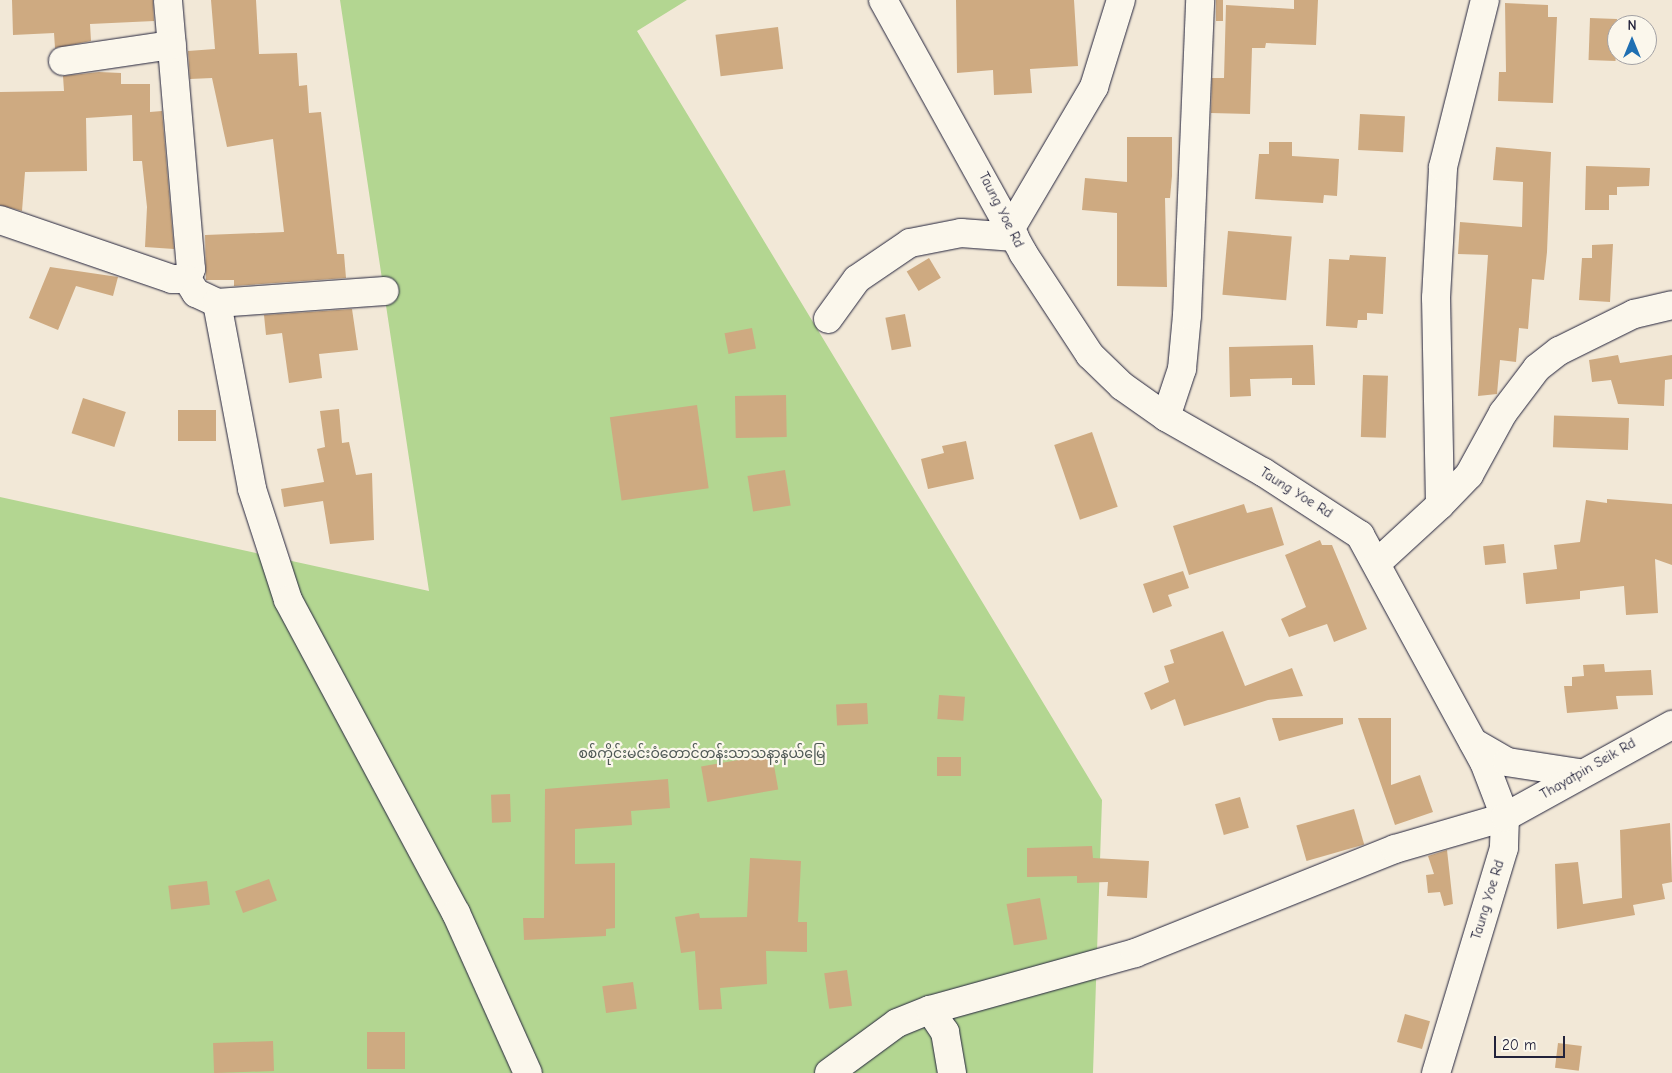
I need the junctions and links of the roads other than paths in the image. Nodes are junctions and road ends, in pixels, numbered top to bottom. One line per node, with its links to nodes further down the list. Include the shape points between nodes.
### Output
1 (883, 0): 9 (street, Taung Yoe Rd)
2 (1121, 0): 9 (street, via 1094,87)
3 (1200, 0): 15 (street, via 1188,315 1182,369)
4 (1485, 0): 16 (street, via 1443,167 1436,298)
5 (168, 1): 6 (street)
6 (172, 45): 7 (street); 10 (street, via 191,269)
7 (62, 61)
8 (0, 220): 10 (street, via 172,279)
9 (1013, 232): 14 (street, via 961,233 910,243 857,279); 15 (street, Taung Yoe Rd, via 1052,304 1090,356 1122,386)
10 (187, 279): 12 (street, via 196,293)
11 (384, 291): 12 (street)
12 (217, 303): 23 (street, via 252,489 288,600 456,912)
13 (1672, 305): 16 (street, via 1634,314 1559,351 1537,368 1503,412 1470,475)
14 (828, 319)
15 (1166, 417): 17 (street, Taung Yoe Rd, via 1343,522 1367,544)
16 (1440, 505): 17 (street)
17 (1378, 562): 19 (street, Taung Yoe Rd)
18 (1672, 725): 20 (street, Thayatpin Seik Rd)
19 (1472, 741): 20 (street, via 1506,762); 21 (street, Taung Yoe Rd)
20 (1578, 773): 21 (street, Thayatpin Seik Rd)
21 (1505, 816): 22 (street, Thayatpin Seik Rd, via 1395,849 1135,953); 26 (street, Taung Yoe Rd, via 1498,875)
22 (930, 1010): 24 (street, Thayatpin Seik Rd, via 897,1024); 25 (street, via 945,1032)
23 (528, 1073)
24 (829, 1073)
25 (952, 1073)
26 (1436, 1073)

